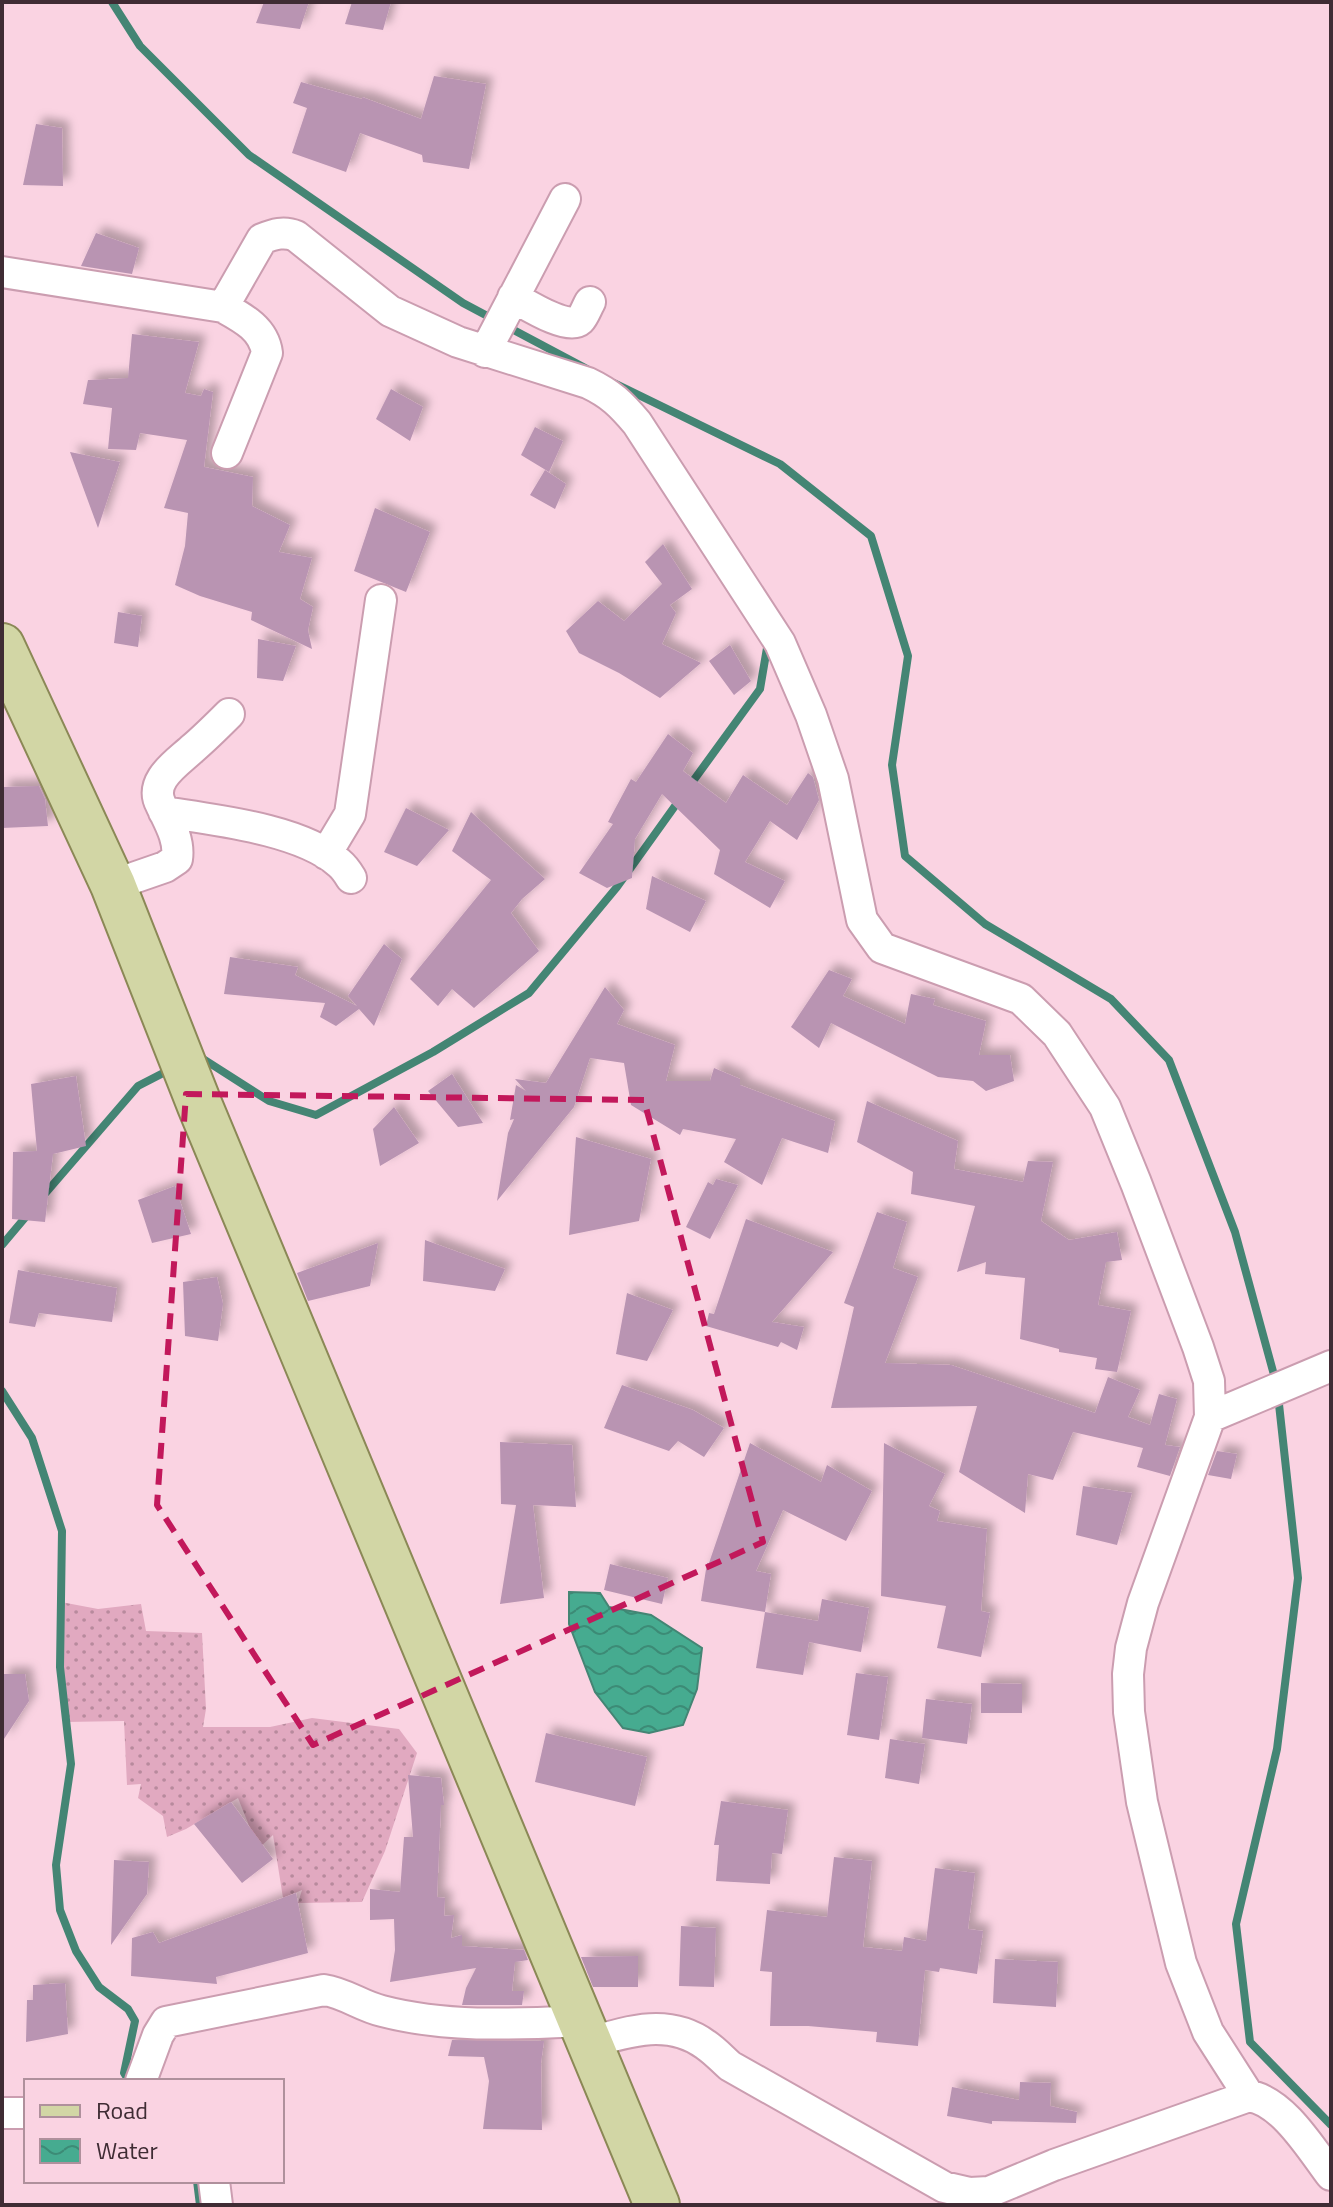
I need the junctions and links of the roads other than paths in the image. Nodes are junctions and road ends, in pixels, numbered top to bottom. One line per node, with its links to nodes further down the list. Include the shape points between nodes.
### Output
1 (565, 199): 3 (street)
2 (2, 272): 5 (street)
3 (511, 301): 4 (street, via 573,323); 6 (street)
4 (590, 302)
5 (223, 307): 6 (street, via 262,239 288,233 390,311 458,342); 7 (street, via 257,331 267,353)
6 (488, 343): 16 (street, via 608,393 637,423 780,643 833,779 862,920 882,948 1021,999 1057,1034 1105,1107 1136,1183 1209,1381)
7 (227, 453)
8 (381, 600): 12 (street, via 350,814)
9 (2, 646): 14 (main road)
10 (229, 714): 11 (street, via 169,769 157,790)
11 (164, 812): 12 (street, via 295,839); 14 (street, via 175,836 177,859)
12 (326, 854): 13 (street)
13 (351, 878)
14 (113, 885): 17 (main road)
15 (1324, 1369): 16 (street)
16 (1210, 1417): 19 (street, via 1143,1603 1131,1648 1129,1712 1142,1802 1181,1963 1208,2032)
17 (586, 2032): 18 (street, via 403,2015 324,1990 166,2022); 19 (street, via 676,2031 944,2187 970,2193 989,2192); 25 (main road)
18 (144, 2079)
19 (1249, 2096): 22 (street, via 1275,2106)
20 (2, 2113): 21 (street)
21 (24, 2113)
22 (1331, 2175)
23 (214, 2183): 24 (street)
24 (217, 2205)
25 (657, 2205)

